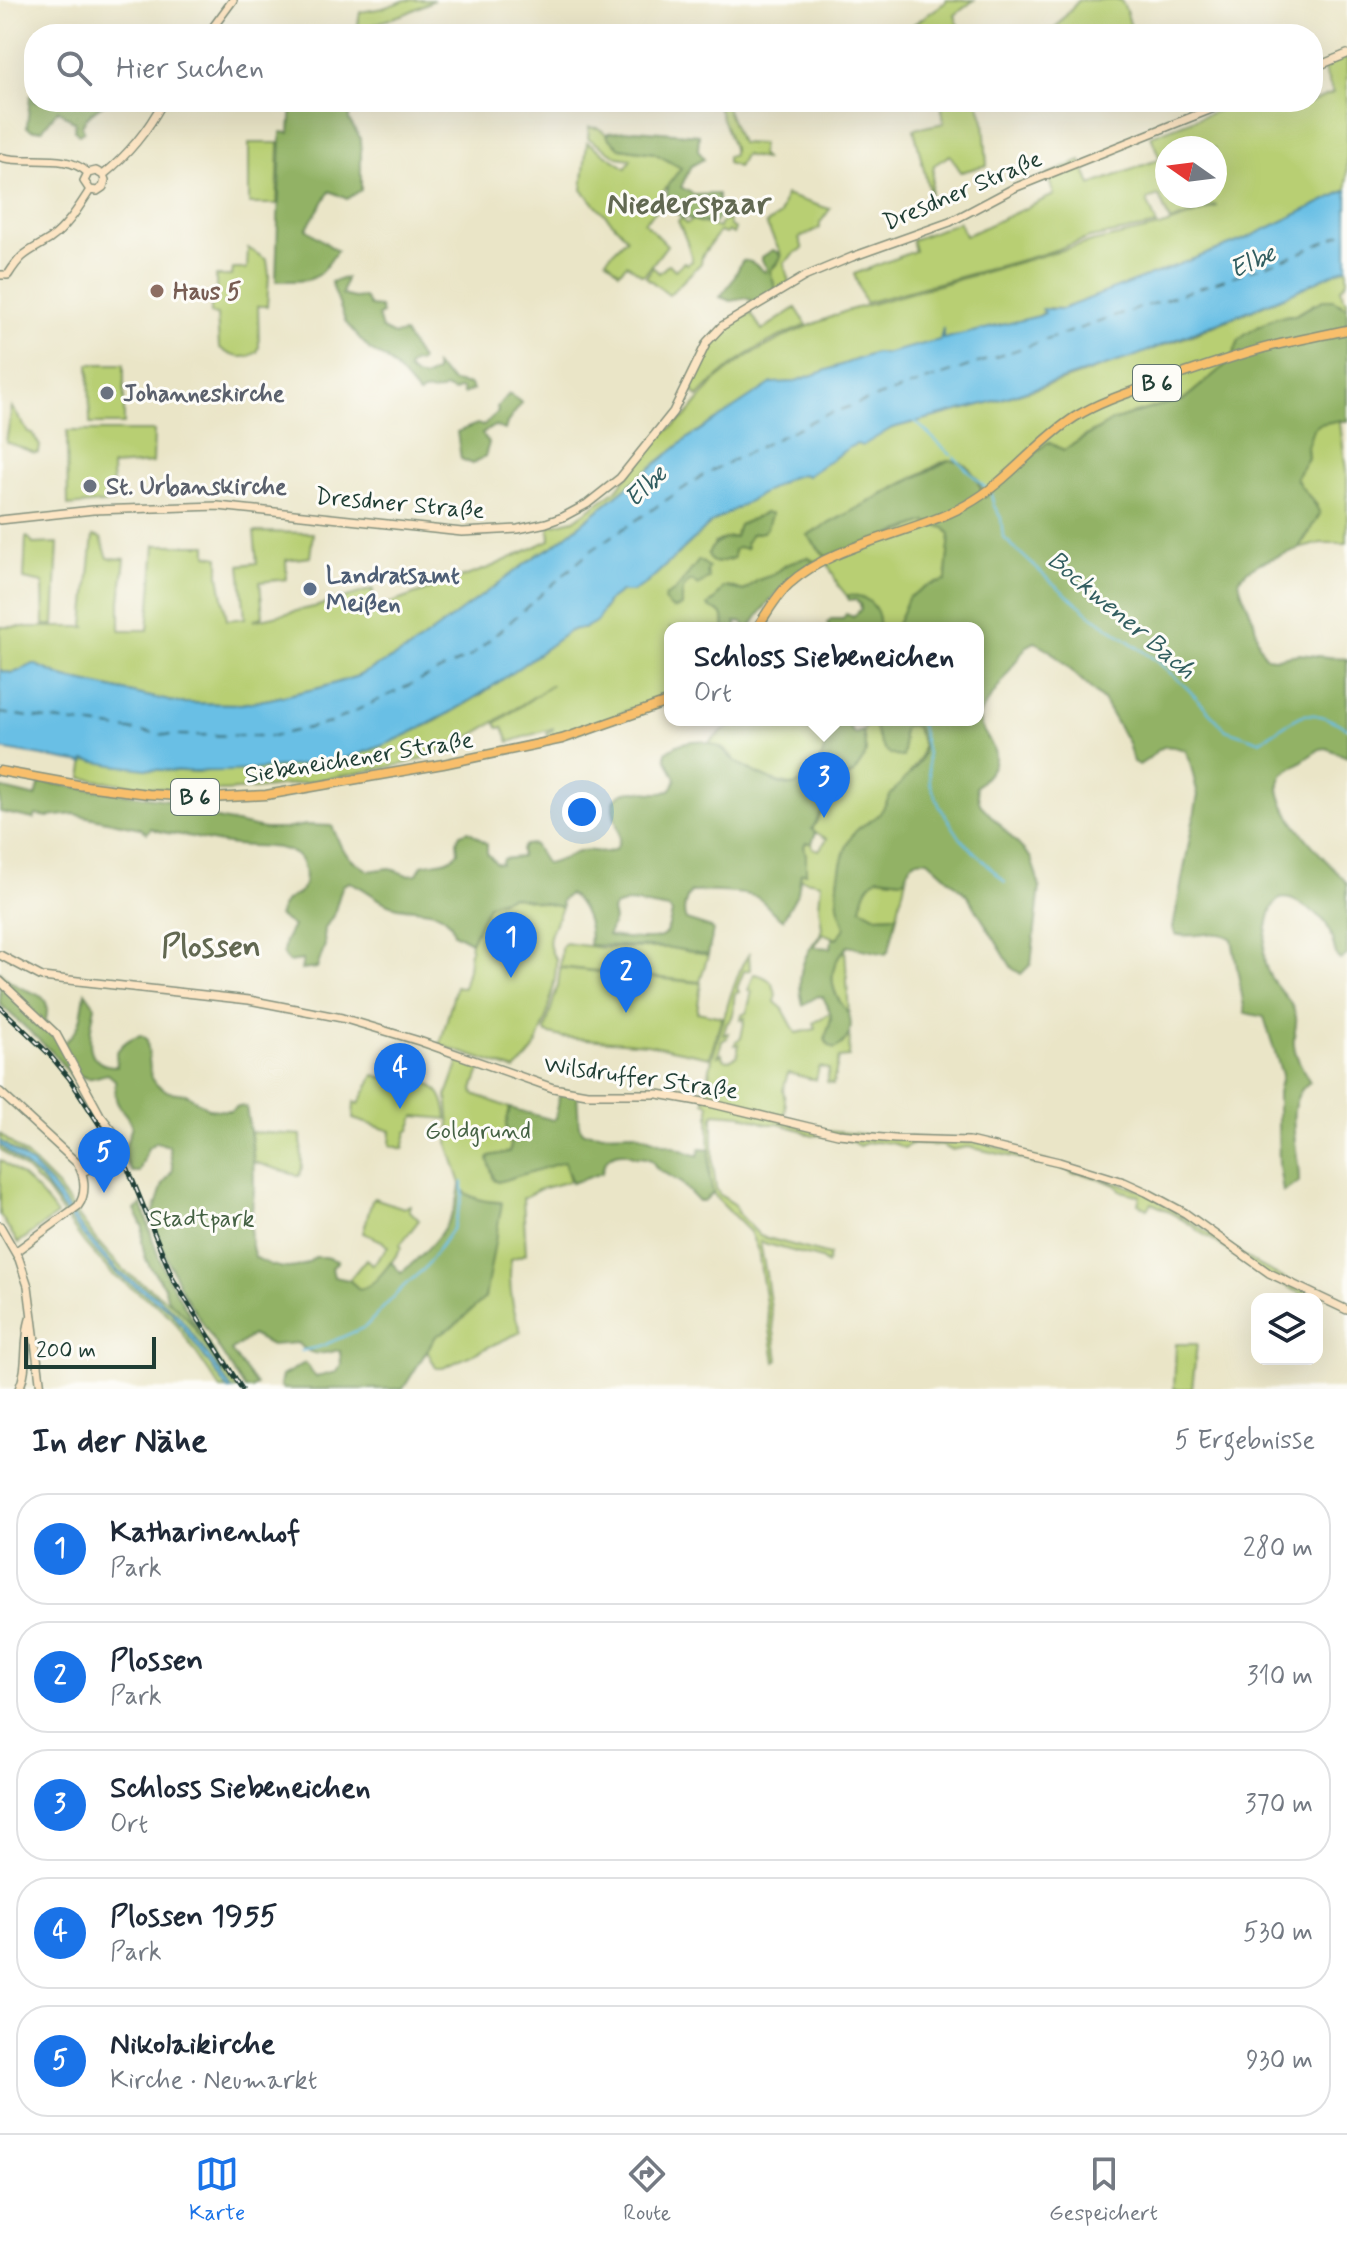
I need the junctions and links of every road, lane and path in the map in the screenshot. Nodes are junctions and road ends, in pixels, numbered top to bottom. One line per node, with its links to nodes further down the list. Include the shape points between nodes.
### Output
1 (233, 0): 2 (main road)
2 (215, 24)
3 (1347, 54): 4 (main road)
4 (1323, 64)
5 (157, 112): 9 (main road)
6 (1204, 112): 13 (main road, Dresdner Straße, via 1014,188 950,222 804,277 732,320 707,342 673,412 620,478 557,520 467,532 210,506)
7 (0, 157): 8 (main road, via 69,163)
8 (88, 173): 9 (main road); 10 (main road, via 84,181)
9 (103, 175): 10 (main road, via 103,187)
10 (90, 190): 11 (main road, via 63,227 23,254)
11 (4, 275)
12 (1347, 330): 14 (main road, B 6, via 1232,357 1089,409 990,490 951,512 805,571 782,591)
13 (0, 520)
14 (761, 622)
15 (664, 703): 16 (main road, Siebeneichener Straße / B 6, via 562,739 266,795 148,794)
16 (0, 771)
17 (0, 955): 23 (main road, Wilsdruffer Straße, via 42,977 249,1000 342,1018 553,1088 587,1094 658,1094 838,1134 969,1141 1059,1162 1146,1192 1269,1273)
18 (0, 981): 20 (main road, via 56,1034 119,1139 115,1155)
19 (0, 1092): 20 (main road)
20 (82, 1172): 22 (main road, via 82,1201)
21 (0, 1226): 22 (main road)
22 (15, 1252): 24 (main road, via 28,1286)
23 (1347, 1310)
24 (31, 1339): 25 (main road); 26 (main road)
25 (19, 1389)
26 (41, 1389)

